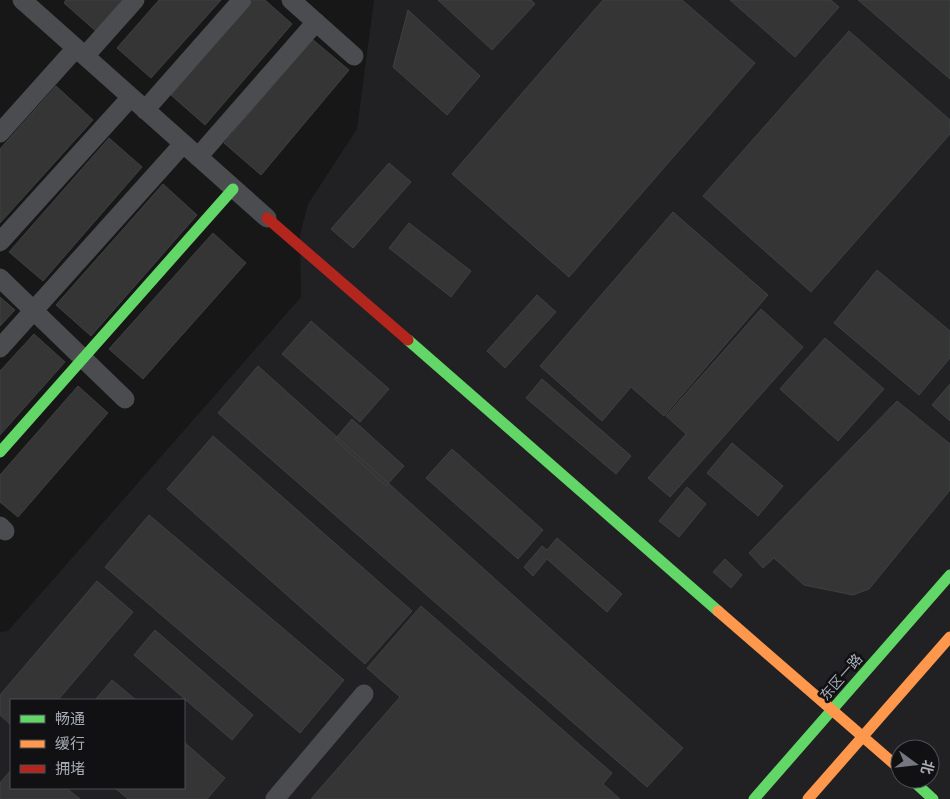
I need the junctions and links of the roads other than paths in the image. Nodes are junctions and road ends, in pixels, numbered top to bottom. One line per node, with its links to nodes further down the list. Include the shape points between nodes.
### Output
1 (135, 0): 6 (street)
2 (242, 0): 9 (street)
3 (291, 0): 5 (street)
4 (32, 3): 6 (street)
5 (316, 22): 7 (street); 12 (street)
6 (80, 52): 8 (street); 10 (street)
7 (354, 56)
8 (130, 97): 9 (street); 15 (street)
9 (145, 110): 11 (street)
10 (0, 133)
11 (183, 144): 12 (street); 17 (street)
12 (198, 157): 13 (street)
13 (233, 189): 14 (street); 19 (street)
14 (267, 218): 25 (street)
15 (0, 242)
16 (0, 278): 17 (street)
17 (34, 310): 18 (street); 19 (street)
18 (0, 348)
19 (83, 358): 20 (street); 21 (street)
20 (125, 399)
21 (0, 452)
22 (950, 575): 25 (street, 东区一路)
23 (950, 637): 26 (street)
24 (364, 694): 29 (street)
25 (832, 710): 26 (street); 30 (street, 东区一路)
26 (862, 737): 27 (street); 31 (street)
27 (890, 761)
28 (922, 789): 32 (street)
29 (276, 799)
30 (754, 799)
31 (808, 799)
32 (933, 799)

